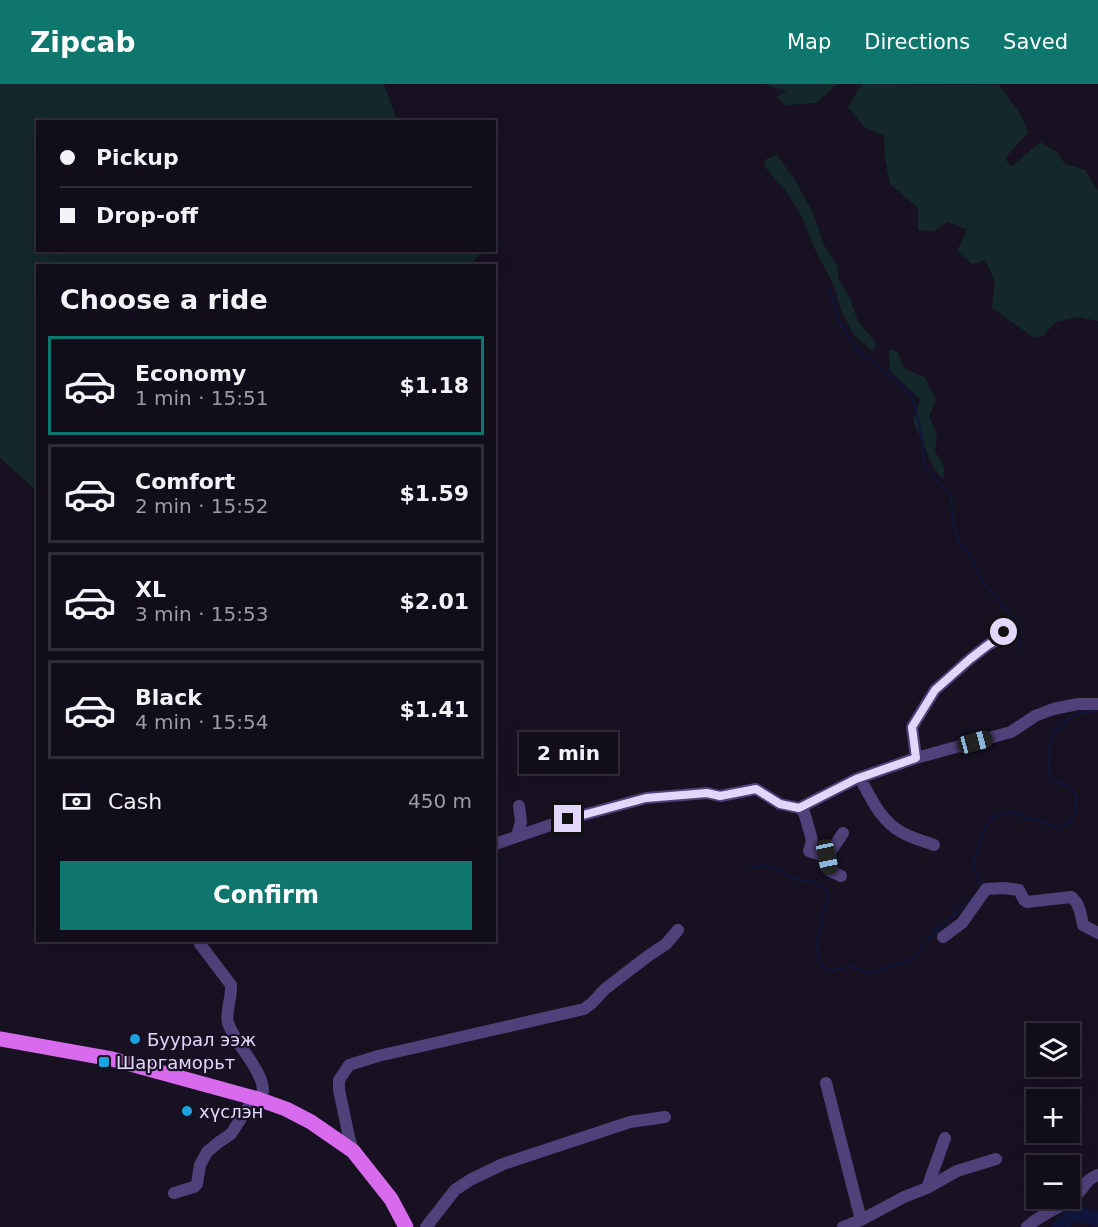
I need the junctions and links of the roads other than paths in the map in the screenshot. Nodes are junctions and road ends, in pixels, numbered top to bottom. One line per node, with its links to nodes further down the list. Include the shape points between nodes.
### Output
1 (1005, 628): 3 (street, via 1000,638 935,690 912,727)
2 (1098, 704): 3 (street, via 1053,709 1011,732)
3 (916, 758): 4 (street)
4 (860, 778): 6 (street); 10 (street, via 893,827)
5 (519, 806): 8 (street, via 521,822)
6 (799, 808): 8 (street, via 780,804 756,789 720,796 707,793 646,798); 11 (street, via 804,812 812,840 809,851)
7 (843, 833): 11 (street)
8 (517, 836): 9 (street)
9 (496, 844)
10 (934, 845)
11 (827, 857): 12 (street, via 830,871)
12 (842, 876)
13 (678, 930): 22 (street, via 584,1009 349,1065 339,1080 339,1090)
14 (1098, 933): 15 (street, via 1083,925 1071,897 1027,902 1019,890 1004,888 986,889 962,923)
15 (943, 937)
16 (200, 942): 19 (street, via 231,985 227,1019 262,1079 263,1090)
17 (0, 1039): 19 (main road, via 112,1059)
18 (826, 1083): 27 (street)
19 (256, 1098): 22 (main road, via 311,1122); 26 (street, via 231,1134 207,1152 197,1184)
20 (665, 1117): 29 (street, via 630,1122 503,1164 455,1190)
21 (945, 1138): 25 (street)
22 (353, 1151): 28 (main road, via 391,1199)
23 (996, 1159): 25 (street, via 957,1170)
24 (1098, 1175): 31 (street, via 1090,1178 1073,1198)
25 (927, 1188): 27 (street)
26 (174, 1193)
27 (861, 1220): 30 (street)
28 (406, 1227)
29 (426, 1227)
30 (843, 1227)
31 (1027, 1227)

